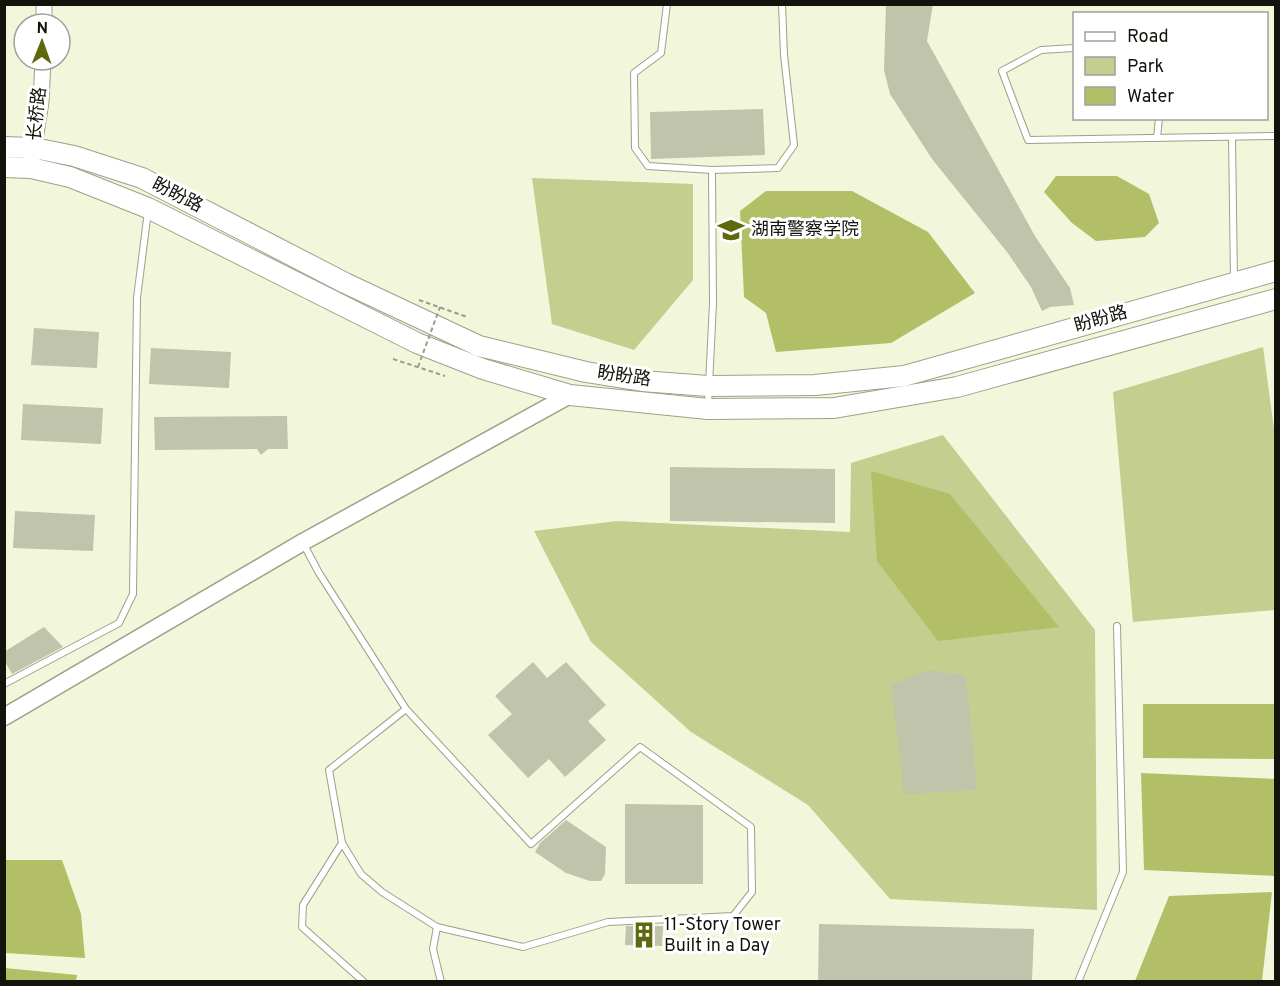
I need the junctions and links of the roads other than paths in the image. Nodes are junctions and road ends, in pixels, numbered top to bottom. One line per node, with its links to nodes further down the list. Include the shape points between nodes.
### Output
1 (667, 4): 13 (lane, via 661,53 634,73 635,148 648,166)
2 (782, 4): 13 (lane, via 794,145 778,168)
3 (1073, 48): 7 (lane, via 1041,50 1002,70 1028,140)
4 (42, 72): 10 (street, 长桥路)
5 (1159, 120): 7 (lane)
6 (1275, 136): 8 (lane)
7 (1157, 138): 8 (lane)
8 (1232, 138): 16 (lane)
9 (4, 147): 10 (main road, 盼盼路)
10 (34, 148): 12 (street, 长桥路); 18 (main road, 盼盼路, via 74,156 141,178 345,283 479,346 586,372)
11 (4, 166): 12 (main road, 盼盼路)
12 (31, 168): 14 (main road, 盼盼路, via 70,177)
13 (712, 170): 18 (lane, via 713,303)
14 (148, 208): 19 (main road, 盼盼路, via 417,343 483,369); 23 (lane, via 137,298 134,594 119,623)
15 (1275, 271): 16 (main road, 盼盼路)
16 (1234, 282): 18 (main road, 盼盼路, via 904,376 815,385)
17 (1275, 299): 20 (main road, 盼盼路, via 957,387 834,408)
18 (708, 386): 20 (lane)
19 (570, 395): 20 (main road, 盼盼路); 21 (main road)
20 (708, 409)
21 (303, 542): 24 (lane, via 318,573); 25 (main road)
22 (1117, 626): 30 (lane, via 1123,872)
23 (4, 684)
24 (406, 709): 26 (lane, via 329,770); 27 (lane, via 531,844 640,747 752,827 752,892 733,916 608,922 523,947)
25 (4, 717)
26 (342, 843): 27 (lane, via 361,874); 28 (lane, via 303,905 302,927)
27 (437, 927): 29 (lane, via 433,949)
28 (364, 981)
29 (441, 981)
30 (1078, 981)

